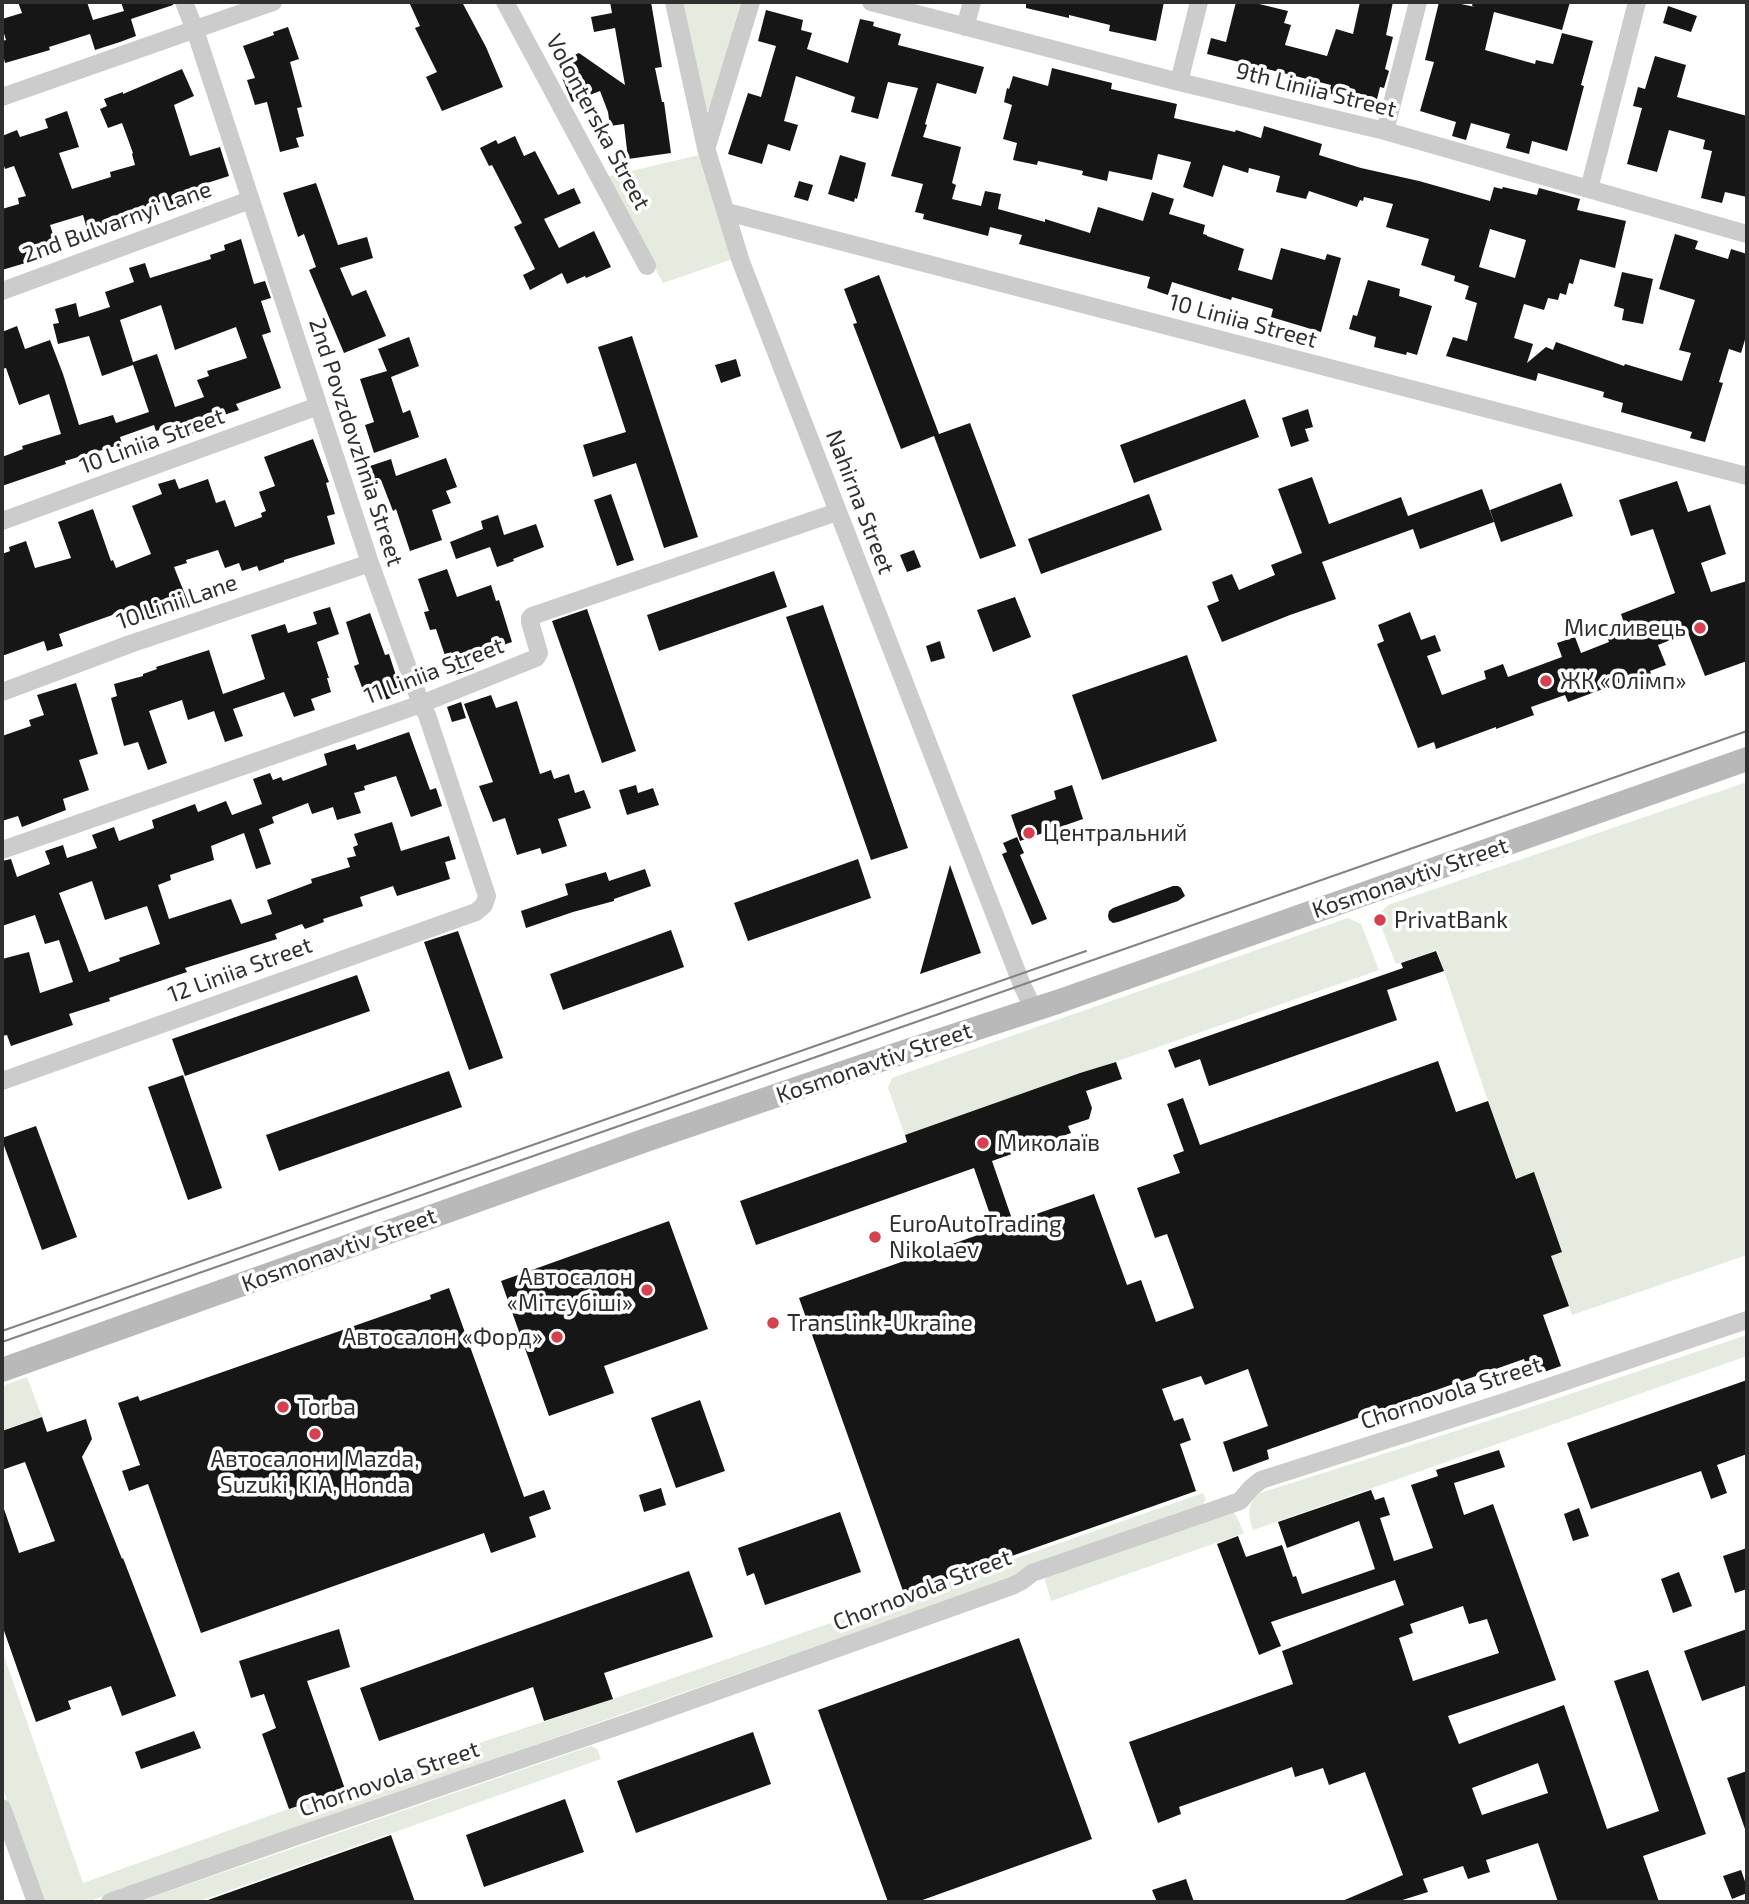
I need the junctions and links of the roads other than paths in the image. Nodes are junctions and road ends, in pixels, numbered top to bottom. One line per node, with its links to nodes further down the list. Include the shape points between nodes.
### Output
1 (184, 2): 12 (street, 2nd Povzdovzhnia Street)
2 (274, 2): 12 (street)
3 (505, 2): 21 (street, Volonterska Street)
4 (674, 2): 16 (street, Nahirna Street)
5 (751, 2): 16 (street)
6 (871, 2): 11 (street, 9th Liniia Street)
7 (972, 2): 11 (street)
8 (1199, 2): 13 (street)
9 (1418, 2): 15 (street)
10 (1637, 2): 17 (street)
11 (965, 27): 13 (street, 9th Liniia Street)
12 (195, 30): 14 (street); 18 (street, 2nd Povzdovzhnia Street)
13 (1179, 82): 15 (street, 9th Liniia Street)
14 (2, 97)
15 (1385, 131): 17 (street, 9th Liniia Street)
16 (706, 148): 19 (street, Nahirna Street)
17 (1589, 189): 20 (street, 9th Liniia Street)
18 (250, 200): 22 (street, 2nd Bulvarnyi Lane); 23 (street, 2nd Povzdovzhnia Street)
19 (727, 212): 24 (street, 10 Liniia Street); 25 (street, Nahirna Street, via 741,262)
20 (1747, 234)
21 (648, 266)
22 (2, 291)
23 (318, 406): 26 (street, 10 Liniia Street); 27 (street, 2nd Povzdovzhnia Street)
24 (1747, 476)
25 (837, 512): 29 (street, 11 Liniia Street, via 532,615 536,658); 33 (street, Nahirna Street)
26 (2, 521)
27 (370, 563): 28 (street, 10 Linii Lane); 29 (street, 2nd Povzdovzhnia Street)
28 (2, 691)
29 (421, 704): 31 (street, 11 Liniia Street); 32 (street, 2nd Povzdovzhnia Street)
30 (1747, 759): 33 (main road, Kosmonavtiv Street)
31 (2, 850)
32 (487, 896): 34 (street, 12 Liniia Street, via 476,912)
33 (1034, 1010): 36 (main road, Kosmonavtiv Street, via 646,1140)
34 (2, 1081)
35 (1747, 1320): 39 (street, Chornovola Street, via 1261,1480 1240,1501 1032,1573 1012,1586)
36 (2, 1370)
37 (2, 1808): 38 (street)
38 (36, 1902)
39 (110, 1902)

